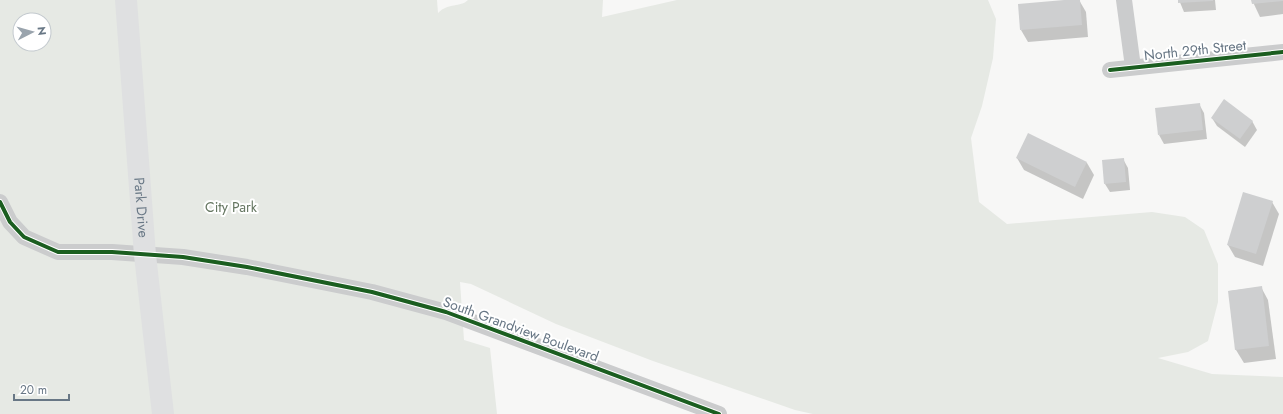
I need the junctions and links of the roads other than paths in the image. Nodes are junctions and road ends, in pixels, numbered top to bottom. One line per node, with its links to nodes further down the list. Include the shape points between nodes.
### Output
1 (126, 0): 7 (main road, Park Drive)
2 (1124, 0): 4 (street)
3 (1283, 52): 4 (street, North 29th Street)
4 (1133, 67): 5 (street, North 29th Street)
5 (1110, 70)
6 (0, 202): 7 (street, South Grandview Boulevard, via 10,222 24,237 58,252)
7 (145, 255): 8 (main road, Park Drive); 9 (street, South Grandview Boulevard, via 183,257 247,267 372,292 453,315)
8 (163, 414)
9 (720, 414)

